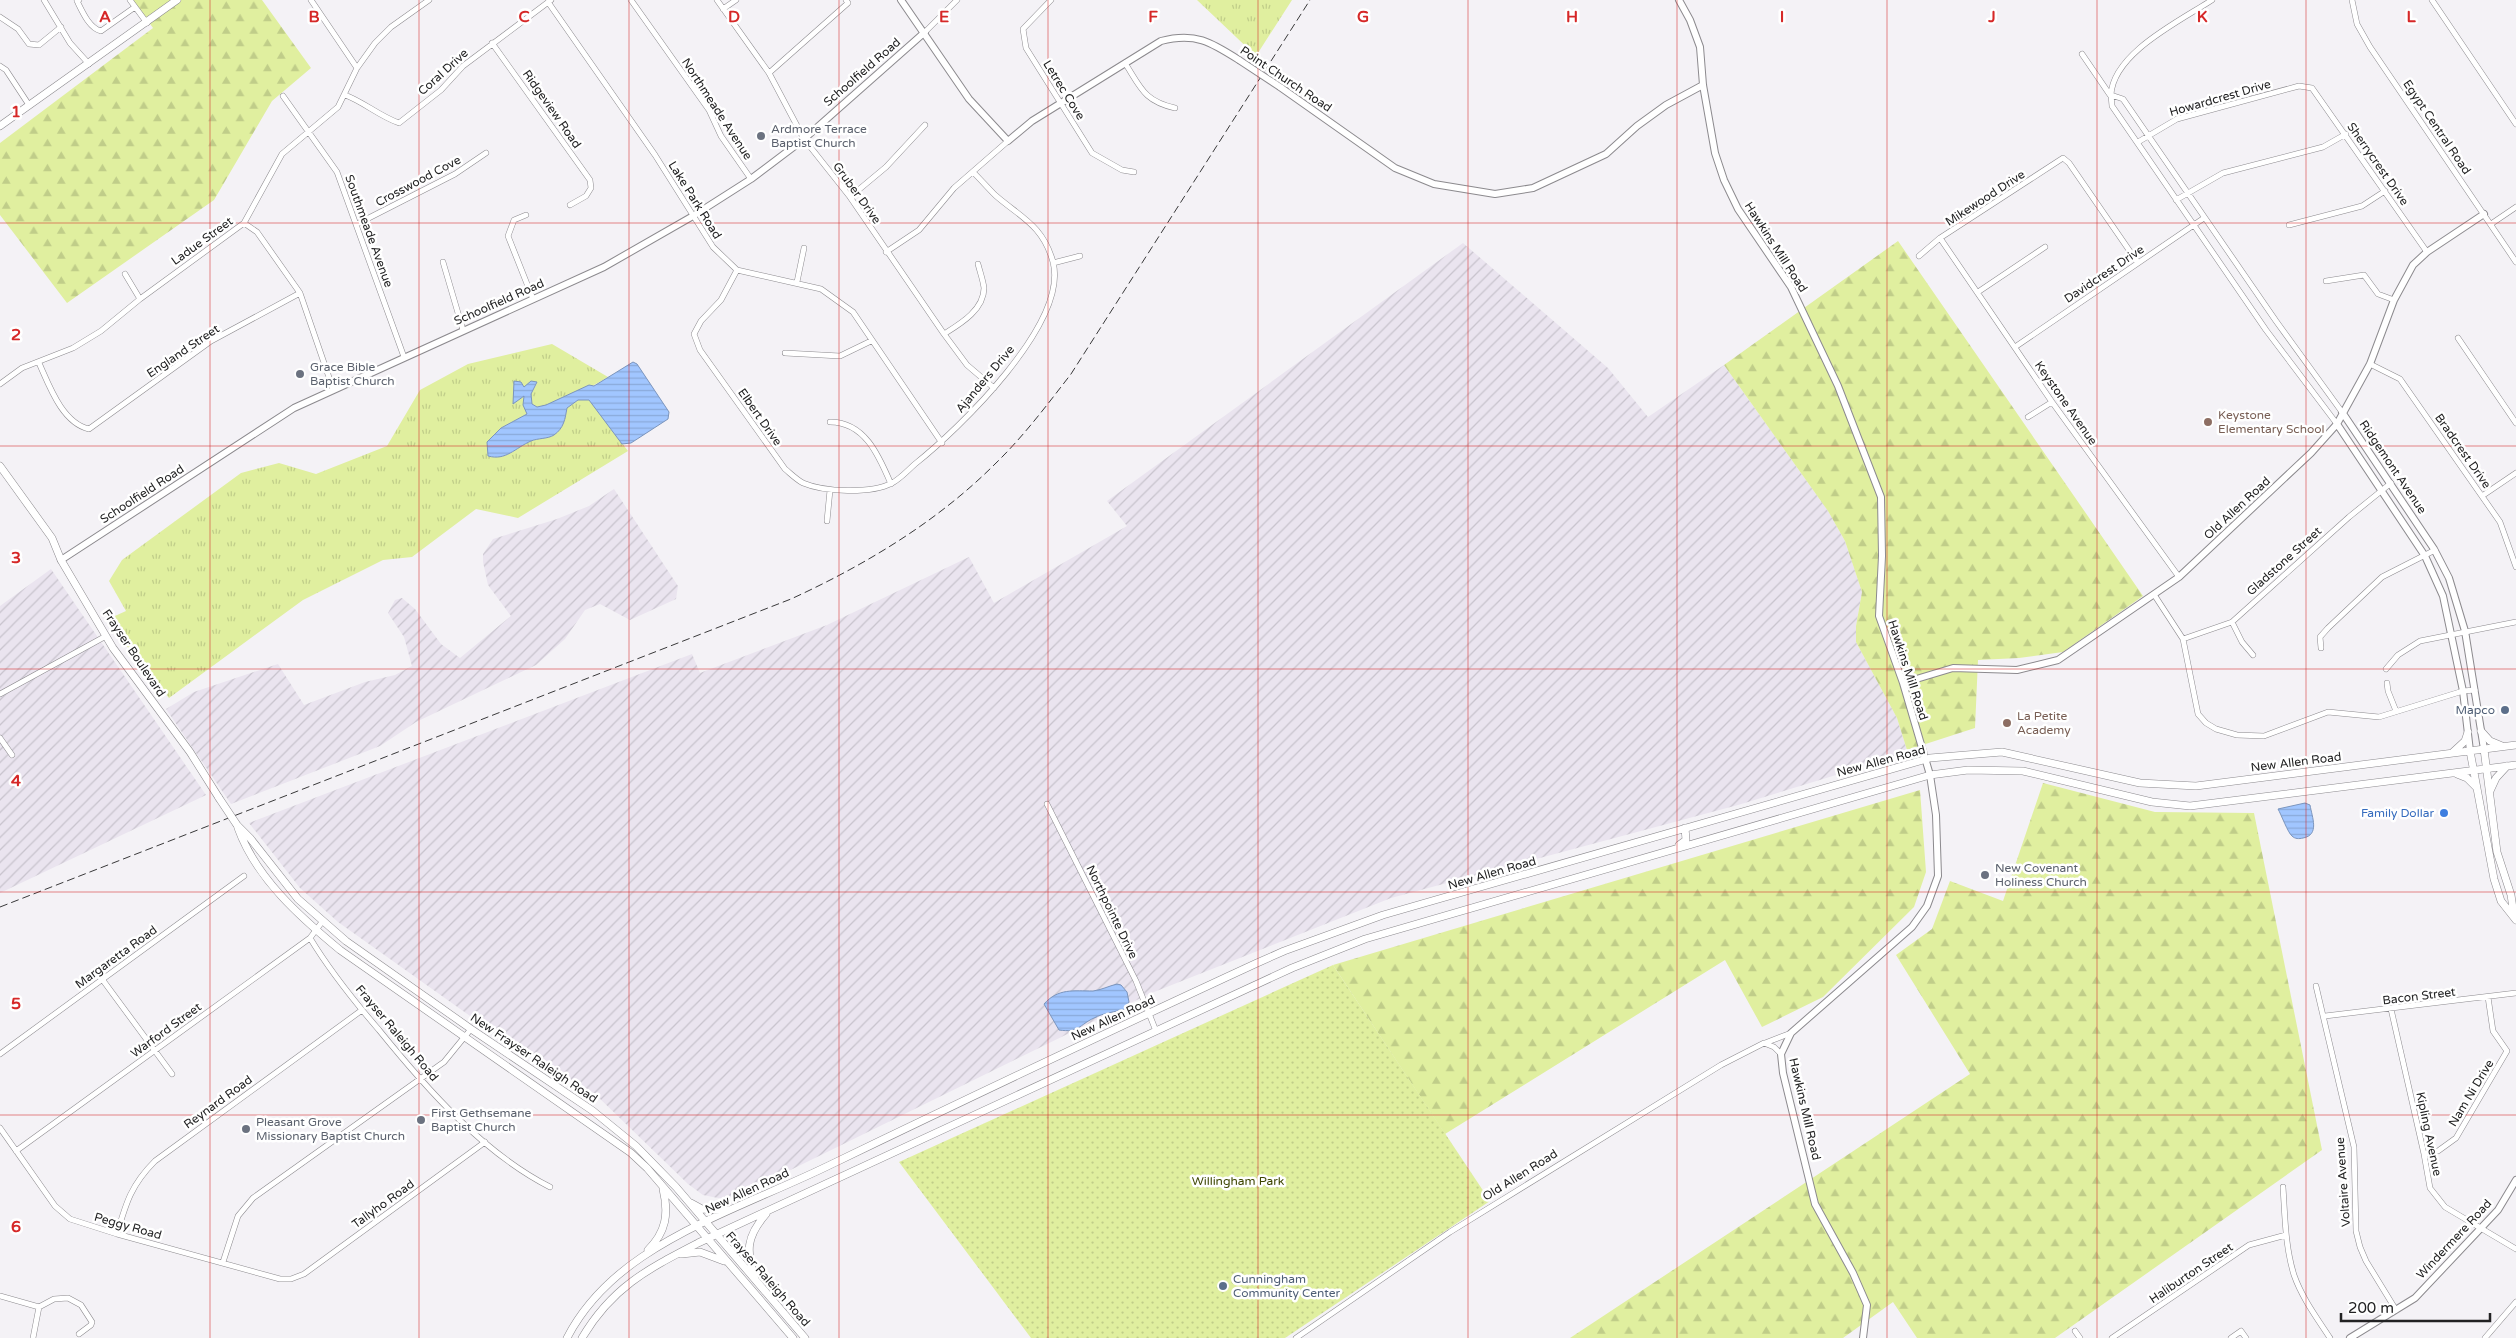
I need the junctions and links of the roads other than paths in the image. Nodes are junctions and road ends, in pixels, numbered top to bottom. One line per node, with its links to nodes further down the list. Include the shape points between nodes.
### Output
1 (44, 0): 23 (street)
2 (79, 0): 19 (street, via 82,13 96,30 101,31)
3 (130, 0): 19 (street)
4 (177, 0): 22 (main road)
5 (311, 0): 30 (street)
6 (428, 0): 30 (street, Ladue Street, via 386,32)
7 (631, 0): 52 (street, Northmeade Avenue, via 709,110 721,136)
8 (717, 0): 20 (street, Gruber Drive)
9 (736, 0): 20 (street)
10 (902, 0): 24 (street)
11 (957, 0): 24 (street)
12 (1051, 0): 37 (street, Letrec Cove, via 1023,29 1026,48)
13 (1679, 0): 32 (street, Hawkins Mill Road, via 1700,47)
14 (2212, 0): 35 (street, via 2131,55 2112,84)
15 (2352, 0): 59 (street, Egypt Central Road, via 2357,24 2370,47)
16 (2432, 0): 40 (street)
17 (550, 1): 25 (street, Coral Drive); 61 (street, Lake Park Road)
18 (847, 1): 31 (street)
19 (135, 6): 22 (street)
20 (723, 8): 31 (street, Gruber Drive)
21 (0, 17): 23 (street, via 18,28 29,44 39,45)
22 (147, 23): 28 (main road)
23 (61, 27): 28 (street)
24 (924, 32): 46 (street, Schoolfield Road); 47 (street, via 970,99)
25 (492, 43): 34 (street, Coral Drive, via 463,66 441,90 398,123 362,101); 57 (street, Ridgeview Road, via 590,180 591,188 586,196)
26 (2082, 54): 35 (street, Ridgemont Avenue)
27 (1125, 63): 32 (street, Point Church Road, bridge, via 1161,41 1200,38 1240,60 1395,168 1434,184 1494,194 1533,188 1606,154 1666,105); 37 (street, Point Church Road); 39 (street, via 1147,96 1158,104)
28 (90, 64): 38 (main road)
29 (0, 66): 38 (street)
30 (357, 68): 34 (street, Ladue Street)
31 (769, 73): 46 (street, Gruber Drive)
32 (1704, 85): 132 (street, Hawkins Mill Road, via 1715,153 1724,180 1738,209 1791,287 1838,386 1880,497 1879,616)
33 (2312, 88): 44 (street, Sherrycrest Drive); 45 (street, Howardcrest Drive, via 2299,86 2177,119)
34 (344, 95): 43 (street, Ladue Street, via 338,107)
35 (2111, 95): 45 (street, Ridgemont Avenue, via 2123,100); 48 (street, Ridgemont Avenue, via 2112,106)
36 (284, 96): 43 (street, Southmeade Avenue)
37 (1060, 104): 47 (street, Point Church Road); 50 (street, Letrec Cove, via 1092,153 1122,170)
38 (29, 105): 42 (main road)
39 (1175, 108)
40 (2516, 124)
41 (925, 125): 55 (street, via 886,167)
42 (0, 126)
43 (308, 132): 63 (street, Ladue Street, via 282,154); 64 (street, Southmeade Avenue, via 337,172)
44 (2346, 134): 53 (street, Sherrycrest Drive); 54 (street, via 2323,147 2223,172)
45 (2147, 136): 48 (street, Howardcrest Drive); 54 (street, Ridgemont Avenue)
46 (804, 139): 52 (street, Schoolfield Road); 55 (street, Gruber Drive)
47 (1008, 141): 51 (street, Point Church Road)
48 (2138, 142): 56 (street, Ridgemont Avenue)
49 (486, 153): 64 (street, Crosswood Cove, via 455,174)
50 (1134, 172)
51 (974, 173): 71 (street, Point Church Road, via 954,188 919,230); 77 (street, Ajanders Drive, via 995,195 1031,222)
52 (751, 179): 61 (street, Schoolfield Road)
53 (2385, 192): 67 (street, via 2362,206); 72 (street, Sherrycrest Drive)
54 (2187, 193): 56 (street); 62 (street, Ridgemont Avenue)
55 (850, 197): 71 (street, Gruber Drive)
56 (2176, 200): 66 (street, Ridgemont Avenue)
57 (570, 205)
58 (2516, 208): 65 (street)
59 (2484, 214): 65 (street, Egypt Central Road); 72 (street, Old Allen Road)
60 (526, 215): 86 (street, via 514,220 508,236)
61 (693, 216): 80 (street, Lake Park Road, via 712,246); 86 (street, Schoolfield Road, via 604,267)
62 (2204, 218): 66 (street, Davidcrest Drive); 102 (street, Ridgemont Avenue)
63 (244, 223): 85 (street, via 257,232); 87 (street, Ladue Street)
64 (357, 224): 95 (street, Southmeade Avenue)
65 (2491, 224): 76 (street, Egypt Central Road)
66 (2194, 225): 78 (street, Davidcrest Drive); 106 (street, Ridgemont Avenue, via 2266,330)
67 (2289, 225)
68 (1940, 238): 74 (street, Mikewood Drive); 78 (street, Mikewood Drive, via 2063,158); 84 (street, Keystone Avenue)
69 (2045, 247): 84 (street)
70 (804, 248): 83 (street)
71 (886, 252): 90 (street, Gruber Drive)
72 (2427, 252): 88 (street, Old Allen Road, via 2413,265)
73 (1080, 256): 77 (street)
74 (1919, 256)
75 (443, 262): 89 (street)
76 (2516, 262)
77 (1053, 263): 99 (street, Ajanders Drive, via 1052,290 1046,311 1019,357)
78 (2138, 263): 93 (street, Davidcrest Drive)
79 (978, 264): 90 (street, via 984,289 978,306)
80 (737, 270): 83 (street); 112 (street, Elbert Drive, via 721,300 701,321 694,334 700,350 785,469 803,482)
81 (125, 274): 87 (street)
82 (2326, 281): 88 (street, via 2364,275 2378,294)
83 (797, 282): 92 (street, via 821,289 839,300 852,312)
84 (1978, 292): 93 (street, Keystone Avenue)
85 (300, 293): 96 (street, England Street, via 211,341 89,429 73,422 51,389); 100 (street)
86 (533, 298): 89 (street, Schoolfield Road)
87 (140, 299): 96 (street, Ladue Street, via 102,331)
88 (2394, 300): 97 (street, Old Allen Road)
89 (463, 330): 95 (street, Schoolfield Road)
90 (944, 334): 99 (street, Gruber Drive, via 967,364)
91 (2458, 338): 105 (street)
92 (871, 341): 94 (street, via 840,356); 107 (street)
93 (2016, 347): 101 (street, Keystone Avenue)
94 (784, 353)
95 (404, 358): 100 (street, Schoolfield Road)
96 (39, 363): 98 (street, Ladue Street, via 22,368)
97 (2370, 364): 102 (street, Old Allen Road); 114 (street, Bradcrest Drive, via 2400,378)
98 (0, 384)
99 (994, 388): 107 (street, Ajanders Drive)
100 (333, 389): 119 (street, Schoolfield Road, via 294,408)
101 (2052, 402): 103 (street); 121 (street, Keystone Avenue)
102 (2342, 412): 106 (street, Old Allen Road); 111 (street, Ridgemont Avenue)
103 (2028, 417)
104 (830, 422): 110 (street, via 842,422 862,433 878,455)
105 (2516, 423)
106 (2337, 424): 113 (street, Ridgemont Avenue); 121 (street, Old Allen Road)
107 (942, 443): 110 (street, Ajanders Drive)
108 (0, 466): 119 (main road, Frayser Boulevard, via 42,522)
109 (2516, 473): 114 (street)
110 (891, 484): 112 (street, Ajanders Drive, via 857,491)
111 (2391, 484): 113 (street, Gladstone Street); 116 (street, Ridgemont Avenue)
112 (830, 490): 115 (street)
113 (2381, 492): 118 (street, Ridgemont Avenue); 123 (street, Gladstone Street, via 2348,517)
114 (2482, 496): 117 (street, Bradcrest Drive, via 2500,522)
115 (827, 521)
116 (2435, 550): 118 (street); 125 (street, Ridgemont Avenue, via 2449,578)
117 (2514, 552): 120 (street, Bradcrest Drive)
118 (2424, 556): 126 (street, Ridgemont Avenue, via 2443,596); 129 (street, via 2382,577 2320,637)
119 (62, 560): 127 (main road, Frayser Boulevard)
120 (2516, 567)
121 (2179, 578): 122 (street, Old Allen Road)
122 (2155, 596): 128 (street); 132 (street, Old Allen Road, via 2058,660 2017,670 1953,668)
123 (2232, 622): 128 (street, Gladstone Street); 130 (street, via 2242,642)
124 (2516, 622): 125 (street)
125 (2465, 631): 126 (street); 134 (street, Ridgemont Avenue)
126 (2452, 633): 131 (street, via 2420,641 2398,654); 135 (street, Ridgemont Avenue)
127 (106, 636): 136 (street); 157 (main road, Frayser Boulevard, bridge, via 190,752)
128 (2183, 639): 137 (street, via 2198,714 2206,723 2237,735 2264,736 2328,712 2379,717)
129 (2321, 648)
130 (2254, 655)
131 (2386, 669)
132 (1903, 683): 147 (street, Hawkins Mill Road)
133 (2387, 683): 137 (street)
134 (2475, 690): 135 (street); 138 (street, Ridgemont Avenue)
135 (2463, 691): 137 (street); 139 (street, Ridgemont Avenue)
136 (0, 694)
137 (2396, 712)
138 (2481, 731): 142 (main road); 143 (street, Ridgemont Avenue)
139 (2468, 732): 144 (street, Ridgemont Avenue); 146 (main road, via 2465,741)
140 (0, 738): 145 (street)
141 (2516, 745): 142 (main road, New Allen Road)
142 (2502, 746): 143 (main road, New Allen Road)
143 (2484, 749): 144 (main road, New Allen Road); 150 (main road, Ridgemont Avenue)
144 (2470, 751): 146 (main road, New Allen Road); 151 (main road, Ridgemont Avenue)
145 (12, 754)
146 (2451, 754): 147 (main road, New Allen Road, via 2196,786 2140,783 2002,752)
147 (1924, 759): 153 (street, Hawkins Mill Road); 158 (main road, New Allen Road)
148 (2516, 765): 149 (main road, New Allen Road)
149 (2507, 766): 150 (main road, New Allen Road); 155 (main road, via 2494,782)
150 (2487, 769): 151 (main road, New Allen Road); 155 (main road, Ridgemont Avenue)
151 (2474, 772): 152 (main road, New Allen Road); 154 (main road, Ridgemont Avenue)
152 (2455, 774): 153 (main road, New Allen Road, via 2190,806 2152,802 2023,771 1968,770); 154 (main road, via 2467,778)
153 (1930, 776): 161 (main road, New Allen Road); 177 (street, Hawkins Mill Road, via 1936,815 1938,876 1928,906 1912,927)
154 (2476, 787): 160 (main road, Ridgemont Avenue)
155 (2490, 794): 159 (main road, Ridgemont Avenue)
156 (1047, 804): 173 (street, Northpointe Drive)
157 (237, 825): 164 (main road, via 298,899); 165 (main road, via 258,866 285,900)
158 (1685, 828): 161 (main road, via 1688,837 1684,843); 173 (main road, New Allen Road, via 1383,915 1284,950)
159 (2496, 841): 160 (main road); 163 (main road, Ridgemont Avenue)
160 (2486, 842): 163 (main road, Ridgemont Avenue, via 2501,901)
161 (1665, 852): 176 (main road, New Allen Road, via 1365,939 1292,968)
162 (244, 876): 167 (street, Margaretta Road)
163 (2515, 917)
164 (322, 922): 165 (street, Warford Street); 175 (main road, New Frayser Raleigh Road)
165 (316, 930): 166 (street, Warford Street); 178 (main road, New Frayser Raleigh Road)
166 (310, 938): 172 (street, Frayser Raleigh Road, via 324,962); 180 (street, Warford Street)
167 (102, 979): 180 (street); 181 (street, Margaretta Road)
168 (2316, 986): 174 (street, Voltaire Avenue)
169 (2516, 993): 170 (street, Bacon Street)
170 (2488, 998): 171 (street, Bacon Street); 188 (street, Nam Ni Drive, via 2493,1031 2506,1051 2456,1138 2438,1151)
171 (2391, 1009): 174 (street, Bacon Street); 188 (street, Kipling Avenue)
172 (362, 1010): 184 (street, Frayser Raleigh Road); 199 (street, Reynard Road, via 154,1161 138,1177 128,1196)
173 (1149, 1013): 176 (street, Northpointe Drive); 194 (main road, New Allen Road)
174 (2325, 1016): 213 (street, Voltaire Avenue, via 2354,1147 2358,1239 2366,1261)
175 (470, 1029): 178 (street); 193 (main road, New Frayser Raleigh Road, via 617,1130)
176 (1156, 1031): 195 (main road, New Allen Road)
177 (1791, 1033): 179 (street, Old Allen Road); 182 (street, Hawkins Mill Road)
178 (465, 1037): 184 (street, via 444,1062); 190 (main road, New Frayser Raleigh Road, via 612,1138)
179 (1764, 1043): 182 (street); 221 (street, Old Allen Road, via 1721,1065 1450,1232)
180 (155, 1050): 183 (street); 187 (street, Warford Street)
181 (0, 1054)
182 (1781, 1054): 222 (street, Hawkins Mill Road, via 1815,1204 1867,1305)
183 (172, 1074)
184 (420, 1080): 186 (street, Frayser Raleigh Road); 206 (street, via 253,1198 238,1216)
185 (0, 1128): 187 (street, Peggy Road)
186 (485, 1142): 191 (street, Frayser Raleigh Road, via 527,1175); 208 (street, Tallyho Road, via 304,1274)
187 (16, 1151): 199 (street, Peggy Road, via 55,1206 70,1219)
188 (2424, 1154): 198 (street, Kipling Avenue, via 2430,1188 2437,1200)
189 (2516, 1180): 198 (street, Windermere Road)
190 (663, 1186): 197 (main road, New Frayser Raleigh Road); 204 (main road, via 666,1224 662,1234)
191 (550, 1187)
192 (2283, 1187): 201 (street)
193 (688, 1202): 194 (main road, via 702,1209); 196 (main road, New Frayser Raleigh Road)
194 (731, 1210): 196 (main road, New Allen Road)
195 (768, 1211): 200 (main road, New Allen Road); 209 (main road, via 750,1237 749,1260)
196 (705, 1222): 197 (main road, New Allen Road); 200 (main road, New Frayser Raleigh Road)
197 (696, 1227): 202 (main road, New Frayser Raleigh Road); 204 (main road, New Allen Road)
198 (2482, 1229): 203 (street, Kipling Avenue); 213 (street, Windermere Road, via 2415,1298)
199 (117, 1234): 206 (street, Peggy Road)
200 (715, 1234): 202 (main road, New Allen Road); 209 (main road, Frayser Raleigh Road)
201 (2286, 1235): 224 (street, Haliburton Street, via 2249,1245); 227 (street, via 2294,1274 2308,1305)
202 (706, 1238): 205 (main road, New Allen Road); 207 (main road, Frayser Raleigh Road)
203 (2516, 1249)
204 (643, 1256): 217 (main road, New Allen Road, via 604,1287)
205 (669, 1258): 207 (main road, via 686,1252 700,1252); 218 (main road, New Allen Road, via 646,1270 617,1293)
206 (223, 1262): 208 (street, Peggy Road, via 280,1279)
207 (727, 1263): 219 (main road, Frayser Raleigh Road)
208 (291, 1279)
209 (756, 1282): 220 (main road, Frayser Raleigh Road)
210 (0, 1296): 212 (street)
211 (2516, 1302): 229 (street)
212 (39, 1307): 215 (street, via 61,1297 75,1300 92,1322); 216 (street)
213 (2396, 1310): 228 (street, Windermere Road)
214 (2075, 1331): 223 (street)
215 (79, 1334)
216 (33, 1338)
217 (567, 1338)
218 (582, 1338)
219 (793, 1338)
220 (805, 1338)
221 (1296, 1338)
222 (1863, 1338)
223 (2080, 1338)
224 (2112, 1338)
225 (2231, 1338): 226 (street, via 2241,1331)
226 (2246, 1338)
227 (2330, 1338)
228 (2350, 1338)
229 (2485, 1338)

